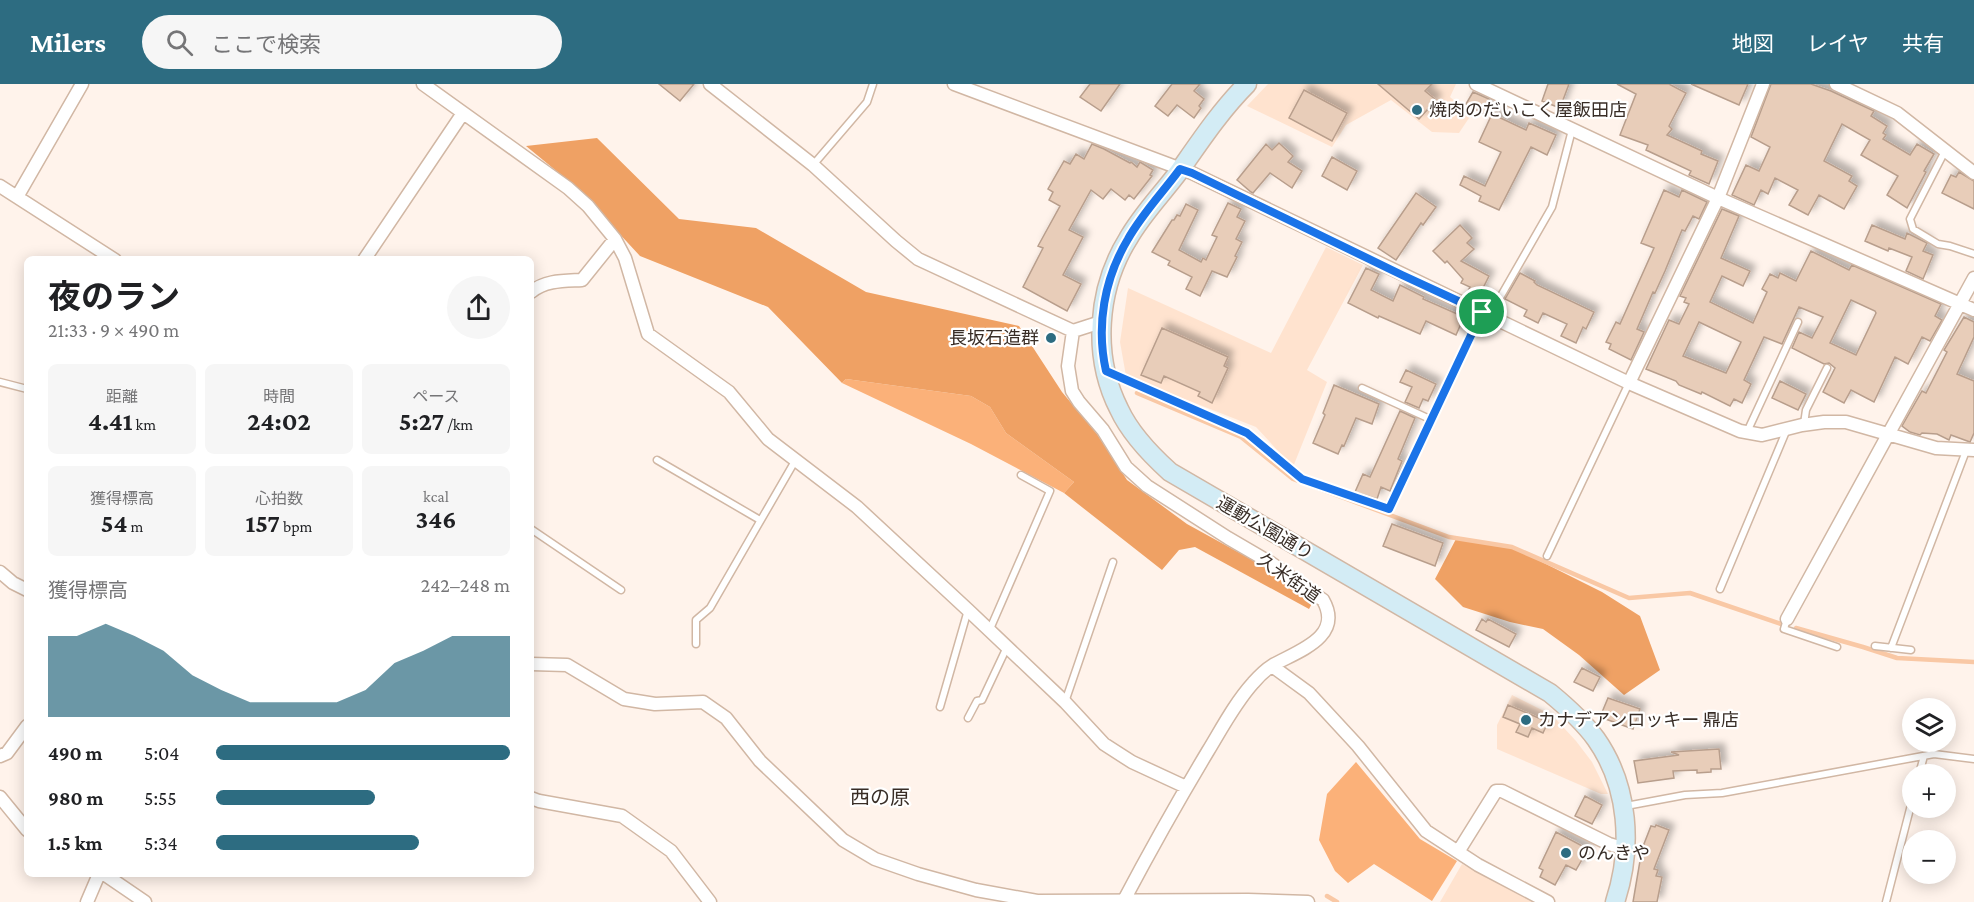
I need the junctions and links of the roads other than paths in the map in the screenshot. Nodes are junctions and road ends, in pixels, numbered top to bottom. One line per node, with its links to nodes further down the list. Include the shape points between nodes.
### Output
1 (82, 84): 17 (street)
2 (423, 84): 10 (street)
3 (710, 84): 13 (street)
4 (873, 84): 13 (lane, via 867,102)
5 (954, 84): 14 (street)
6 (1247, 84): 14 (street, 運動公園通り)
7 (1476, 84): 11 (street)
8 (1764, 84): 18 (street)
9 (1836, 84): 12 (street, via 1897,112)
10 (463, 113): 19 (street, via 568,188); 22 (street)
11 (1572, 130): 18 (street); 27 (lane, via 1552,207)
12 (1945, 150): 15 (street); 20 (lane, via 1910,219 1913,229 1938,244)
13 (813, 165): 30 (street, via 918,259)
14 (1180, 169): 27 (street); 29 (street, 運動公園通り, via 1118,256 1105,293)
15 (1974, 173)
16 (0, 186): 17 (street)
17 (17, 197): 21 (street)
18 (1718, 198): 25 (street); 34 (street)
19 (615, 239): 24 (street, via 582,280 555,281); 44 (street, via 625,258 648,334 729,392 768,439)
20 (1974, 254)
21 (109, 256)
22 (367, 256)
23 (1974, 278): 25 (street)
24 (534, 289)
25 (1961, 304): 26 (street); 41 (street)
26 (1974, 310)
27 (1486, 313): 34 (street); 37 (lane)
28 (1798, 321): 40 (lane)
29 (1101, 322): 30 (street); 32 (street, 運動公園通り)
30 (1074, 331): 64 (street, 久米街道, via 1068,356 1072,391 1126,467 1154,491 1271,563 1323,600 1328,608 1321,637)
31 (1827, 368): 38 (lane, via 1806,410)
32 (1106, 371): 37 (lane, via 1247,433 1302,479 1389,509); 76 (street, 運動公園通り, via 1119,409 1151,455 1170,472 1559,700 1597,739 1616,776)
33 (0, 382): 35 (lane)
34 (1629, 383): 40 (street); 48 (lane)
35 (24, 388)
36 (1362, 388): 37 (lane)
37 (1432, 420)
38 (1804, 425): 39 (street); 41 (street, via 1846,422)
39 (1788, 428): 40 (street, via 1762,435); 52 (lane)
40 (1747, 433)
41 (1888, 434): 42 (street, via 1936,448); 55 (street)
42 (1970, 450): 61 (lane)
43 (657, 460): 46 (lane)
44 (795, 461): 46 (lane); 54 (street, via 857,507)
45 (1021, 475): 56 (lane, via 1050,491)
46 (760, 520): 57 (lane, via 710,608 696,620)
47 (534, 531): 53 (lane)
48 (1547, 556)
49 (1113, 562): 65 (lane)
50 (0, 572): 51 (street)
51 (24, 588)
52 (1720, 589)
53 (621, 590)
54 (968, 610): 56 (street); 66 (lane)
55 (1786, 619): 60 (lane, via 1784,629)
56 (989, 630): 59 (street)
57 (696, 644)
58 (1875, 646): 61 (lane)
59 (1007, 647): 65 (street); 67 (lane, via 982,700 977,701)
60 (1837, 647)
61 (1891, 648): 62 (lane)
62 (1911, 650)
63 (534, 664): 86 (street, via 567,665 624,699 655,704 703,702 726,718 760,761 843,840 874,859 976,890 1037,901)
64 (1272, 666): 73 (street, 久米街道, via 1243,694); 80 (street, via 1309,693 1358,746 1426,831)
65 (1065, 702): 73 (street, via 1104,744)
66 (940, 707)
67 (968, 718)
68 (24, 730): 69 (street, via 7,753)
69 (0, 756)
70 (1924, 756): 71 (lane); 72 (lane); 76 (lane, via 1722,793)
71 (1974, 759)
72 (1922, 764)
73 (1186, 787): 86 (street, 久米街道)
74 (0, 798): 78 (street)
75 (534, 799): 85 (street, via 622,816 670,851)
76 (1624, 806): 79 (street, 運動公園通り)
77 (1908, 818): 90 (lane)
78 (24, 826)
79 (1626, 849): 80 (street, via 1502,790 1496,791); 89 (street, 運動公園通り)
80 (1458, 852): 88 (street)
81 (100, 877): 83 (street)
82 (107, 877): 84 (street)
83 (87, 902)
84 (145, 902)
85 (710, 902)
86 (1123, 902): 87 (street)
87 (1308, 902)
88 (1548, 902)
89 (1615, 902)
90 (1886, 902)

